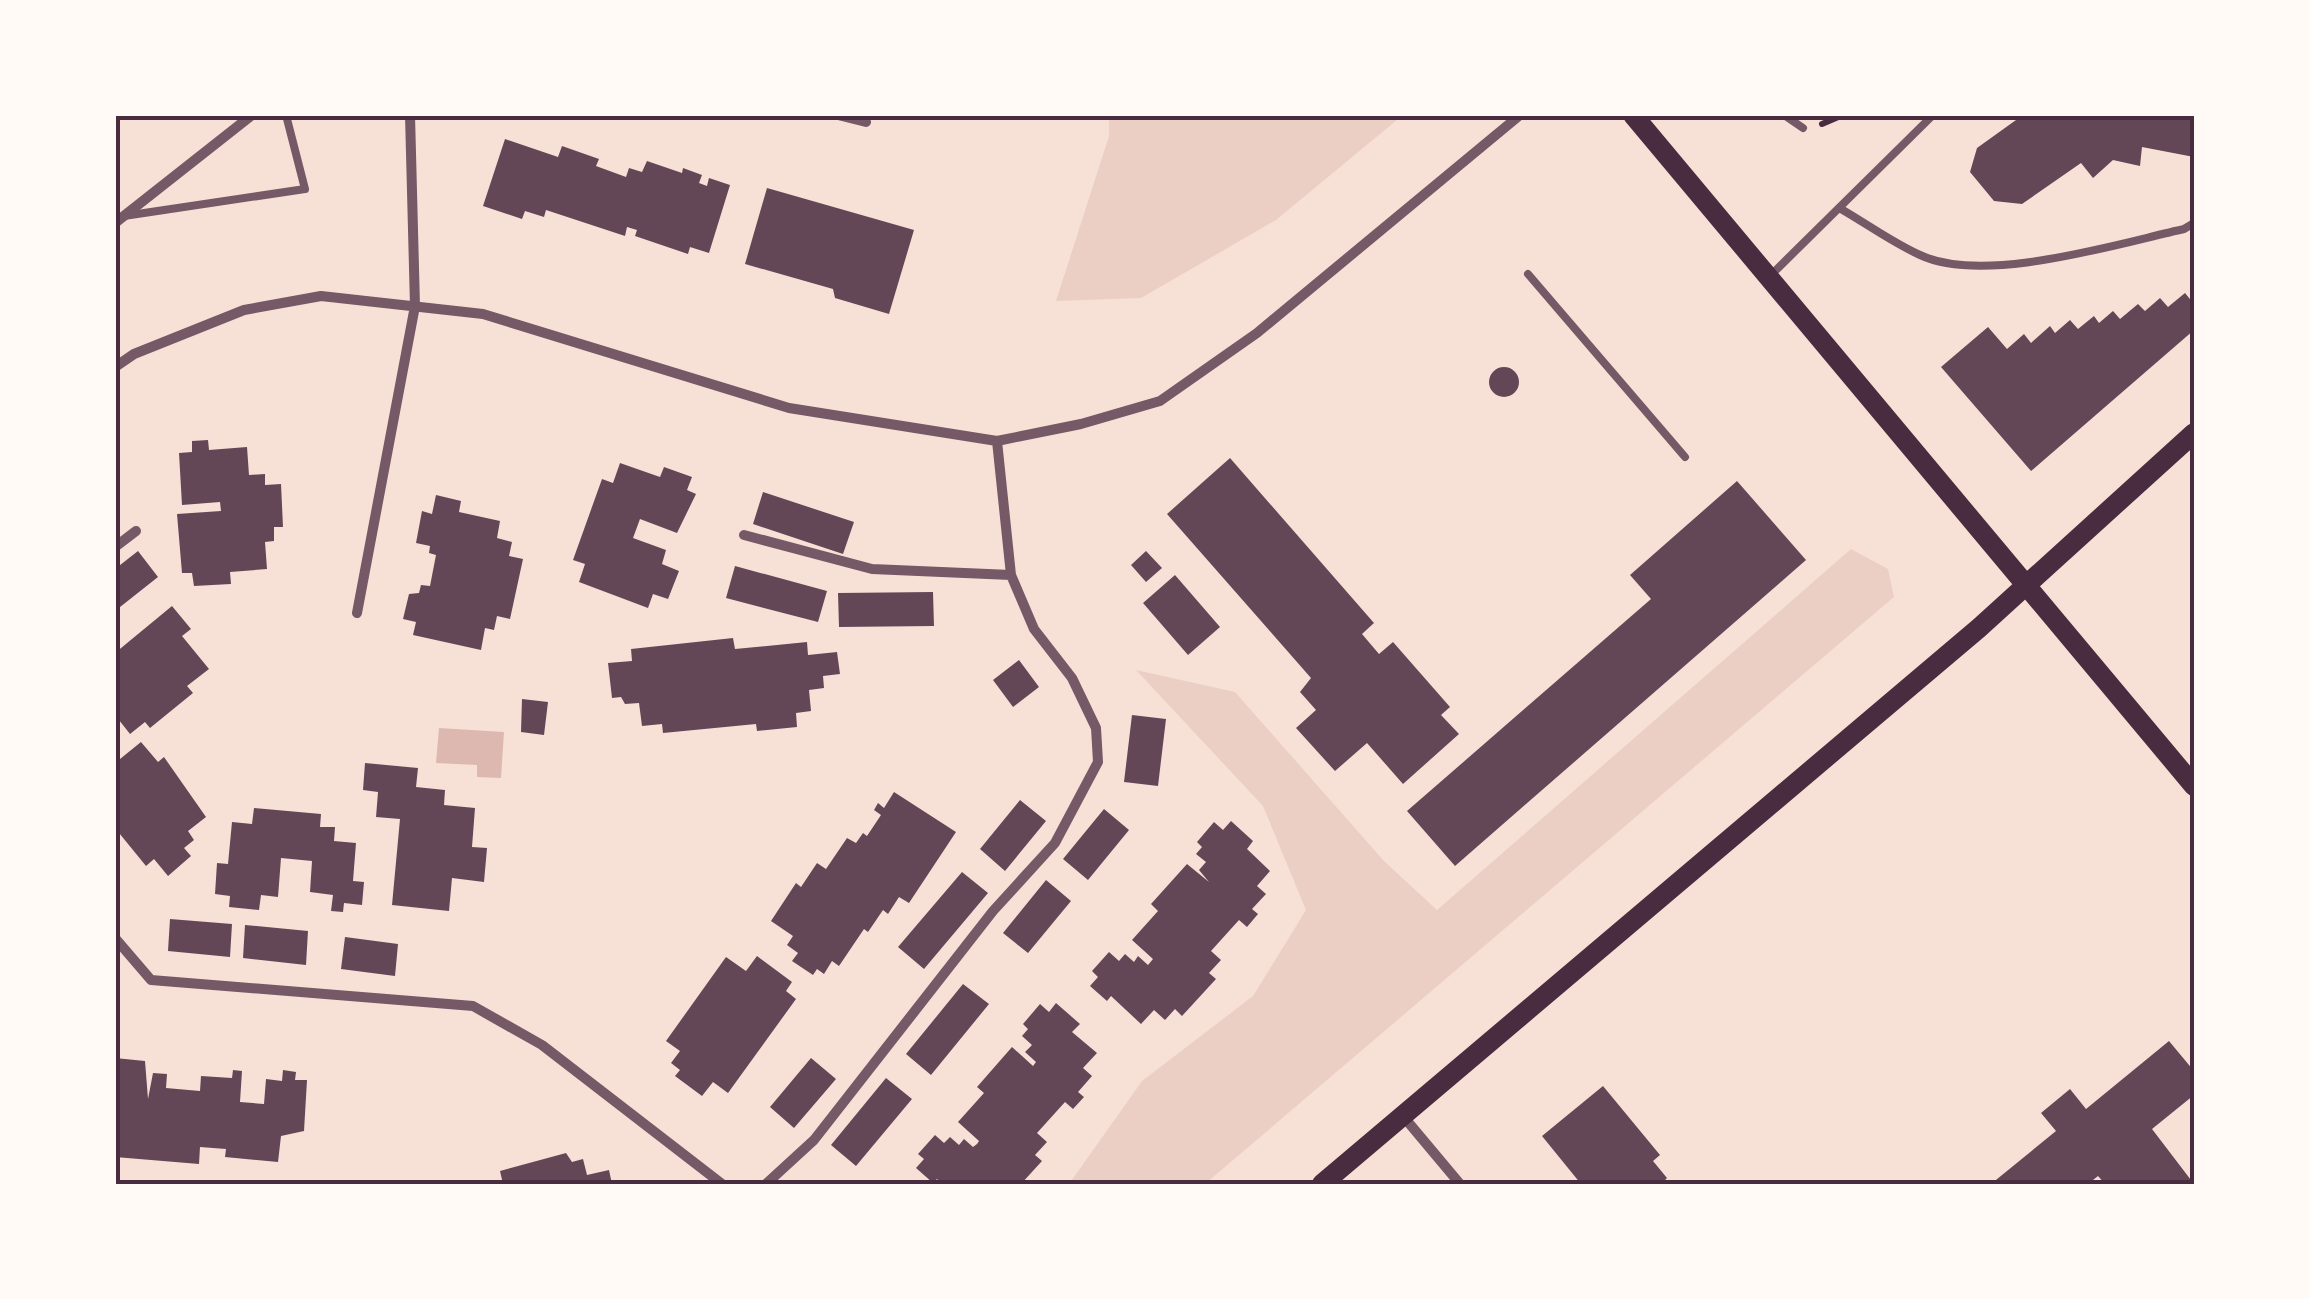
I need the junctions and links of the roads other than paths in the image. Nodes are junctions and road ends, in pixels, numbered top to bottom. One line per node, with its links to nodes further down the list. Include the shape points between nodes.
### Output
1 (252, 115): 12 (street)
2 (286, 115): 12 (lane, via 305,190)
3 (410, 115): 16 (street)
4 (838, 115): 9 (street)
5 (1520, 115): 19 (street, via 1257,333 1160,401)
6 (1633, 115): 15 (main road)
7 (1784, 115): 10 (lane)
8 (1933, 115): 11 (lane)
9 (867, 119)
10 (1803, 128)
11 (1841, 209): 13 (lane, via 1923,257 1983,266 2056,257); 15 (lane)
12 (120, 219)
13 (2194, 223)
14 (1528, 274): 20 (lane)
15 (1769, 278): 25 (main road)
16 (415, 306): 17 (street, via 321,296 244,310); 19 (street, via 483,314 789,408); 26 (street)
17 (115, 366)
18 (2194, 433): 25 (main road)
19 (997, 442): 24 (street)
20 (1685, 456)
21 (136, 531): 23 (street)
22 (744, 535): 24 (street, via 872,569)
23 (115, 546)
24 (1011, 575): 31 (street, via 1034,629 1072,678 1096,728 1098,762 1054,843 814,1140)
25 (2026, 584): 27 (main road); 29 (main road)
26 (357, 613)
27 (2194, 786)
28 (115, 938): 30 (street, via 151,980 472,1006 542,1045)
29 (1403, 1115): 32 (main road); 33 (street)
30 (722, 1184)
31 (766, 1184)
32 (1322, 1184)
33 (1460, 1184)

